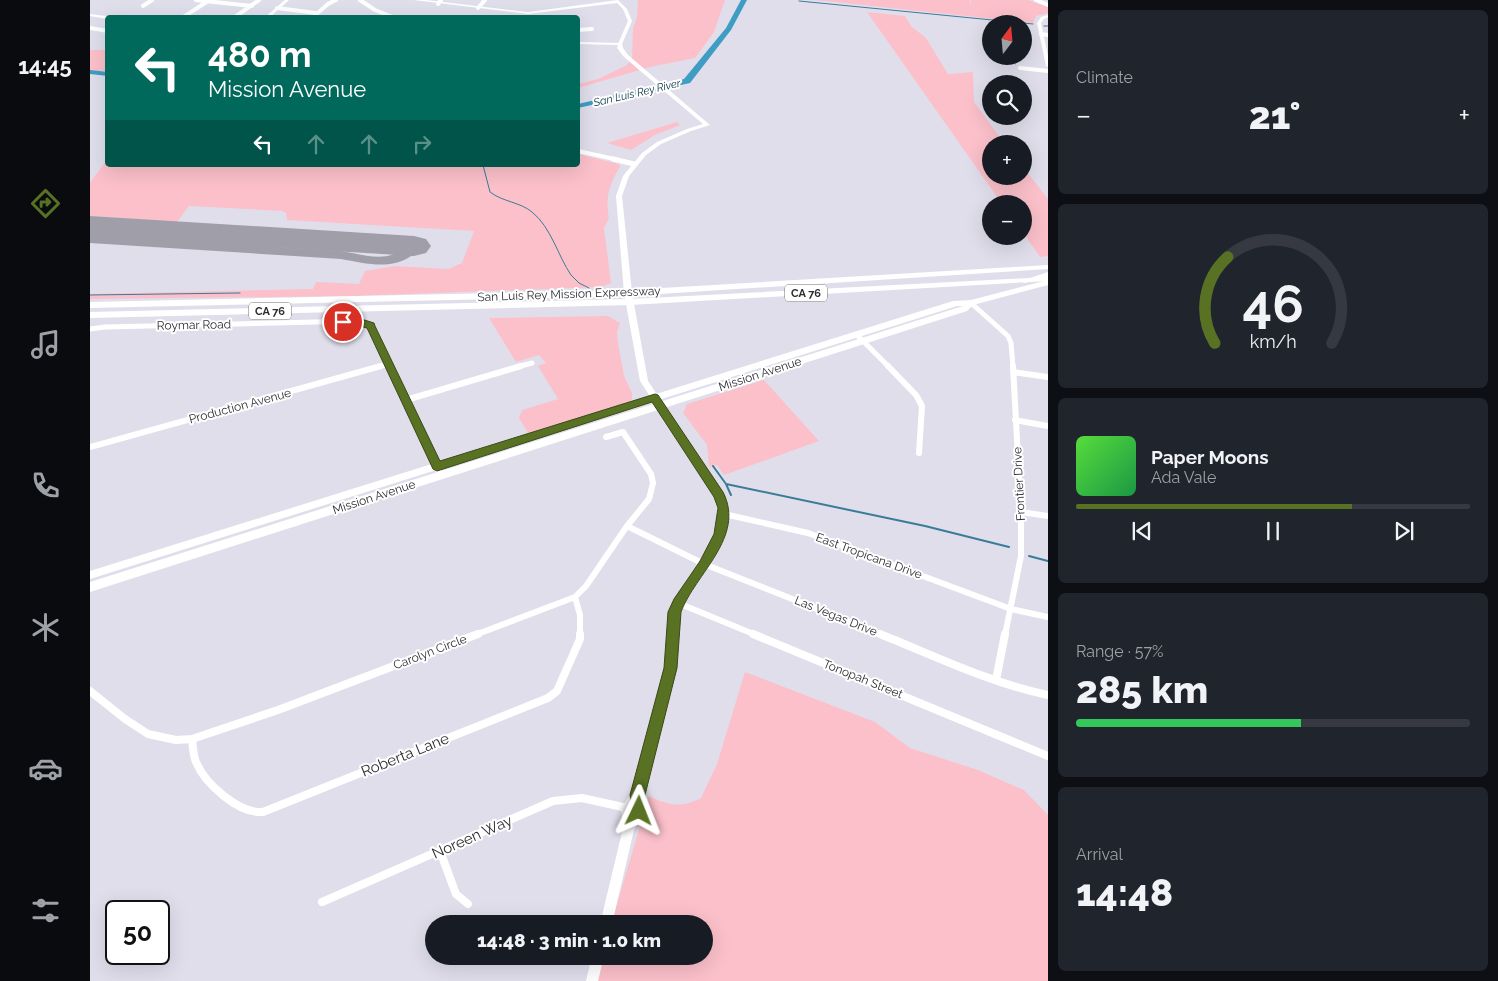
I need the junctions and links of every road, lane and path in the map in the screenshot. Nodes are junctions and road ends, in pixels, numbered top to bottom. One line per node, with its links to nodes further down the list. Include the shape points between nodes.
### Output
1 (152, 0): 14 (street)
2 (196, 0): 10 (street)
3 (259, 0): 15 (street)
4 (287, 0): 16 (street)
5 (336, 0): 20 (street)
6 (360, 0): 18 (street)
7 (416, 0): 12 (street)
8 (485, 0): 17 (street)
9 (1036, 0): 13 (street)
10 (208, 1): 15 (street); 22 (street)
11 (617, 1): 17 (street, via 541,13); 35 (street, via 630,21)
12 (440, 2): 17 (street)
13 (1048, 5)
14 (143, 6)
15 (252, 6): 23 (street)
16 (277, 8): 20 (street); 24 (street)
17 (478, 8)
18 (375, 10): 19 (street); 25 (street)
19 (369, 12)
20 (316, 13)
21 (90, 15): 27 (main road)
22 (187, 15)
23 (238, 15)
24 (269, 15)
25 (388, 15)
26 (1048, 16): 32 (street, via 1039,23)
27 (105, 17)
28 (90, 28): 30 (street)
29 (592, 28): 31 (street)
30 (105, 30)
31 (580, 30)
32 (1042, 34): 33 (street); 36 (street)
33 (1048, 35)
34 (580, 43): 35 (main road)
35 (620, 44): 37 (main road)
36 (1046, 52): 38 (street)
37 (626, 56): 42 (main road, via 707,125 659,143)
38 (1048, 66)
39 (1020, 68): 40 (street)
40 (1048, 71)
41 (580, 151): 42 (street)
42 (634, 164): 47 (main road, via 619,196)
43 (1048, 267): 47 (main road, San Luis Rey Mission Expressway / CA 76)
44 (1048, 274): 46 (main road, Mission Avenue, via 1022,283)
45 (1048, 280): 46 (main road, Mission Avenue); 47 (main road, San Luis Rey Mission Expressway / CA 76)
46 (1009, 292): 48 (main road, Mission Avenue)
47 (629, 298): 49 (main road, San Luis Rey Mission Expressway / CA 76); 50 (main road, San Luis Rey Mission Expressway / CA 76); 58 (main road, via 644,381)
48 (971, 303): 52 (main road, Mission Avenue, via 964,309); 55 (street, Frontier Drive, via 1008,336)
49 (90, 305)
50 (90, 315)
51 (90, 329): 54 (street, Roymar Road, via 358,322 370,326)
52 (860, 338): 58 (main road, Mission Avenue); 63 (street, via 916,395 922,406)
53 (532, 363): 57 (street)
54 (389, 364): 57 (street, Roymar Road); 62 (street, Production Avenue)
55 (1013, 372): 56 (street); 59 (street, Frontier Drive)
56 (1048, 377)
57 (406, 400): 64 (street, Roymar Road)
58 (658, 401): 64 (main road, Mission Avenue); 67 (main road, via 719,496)
59 (1015, 420): 60 (street); 66 (street, Frontier Drive)
60 (1048, 426)
61 (606, 438): 71 (street, Carolyn Circle, via 623,432 651,474 653,483 649,499)
62 (90, 447)
63 (920, 453)
64 (439, 471): 65 (main road, Mission Avenue); 69 (main road, Mission Avenue)
65 (347, 494): 69 (main road, via 343,502); 70 (main road, Mission Avenue)
66 (1021, 512): 68 (street); 78 (street, Frontier Drive, via 1021,556)
67 (724, 514): 73 (main road, via 720,534); 78 (street, East Tropicana Drive, via 808,533)
68 (1048, 516)
69 (311, 517): 72 (main road, Mission Avenue)
70 (246, 526): 72 (main road, via 237,535 177,555); 74 (main road, Mission Avenue)
71 (627, 526): 73 (street, Las Vegas Drive); 76 (street, Carolyn Circle)
72 (163, 564): 75 (main road, Mission Avenue)
73 (704, 564): 77 (main road); 80 (street, Las Vegas Drive)
74 (90, 575)
75 (90, 587)
76 (575, 597): 83 (street, Carolyn Circle, via 278,710); 83 (street, Roberta Lane, via 580,615 580,638 557,691 548,698 258,814 248,813 212,786 196,763)
77 (678, 603): 84 (street, Tonopah Street); 85 (main road, via 674,612 671,668)
78 (1011, 608): 79 (street, East Tropicana Drive); 80 (street, Frontier Drive)
79 (1048, 618)
80 (996, 680): 82 (street, Las Vegas Drive)
81 (90, 691): 83 (street, Carolyn Circle, via 139,730 156,738)
82 (1048, 695)
83 (192, 739)
84 (1048, 756)
85 (637, 795): 86 (main road); 87 (main road, via 639,811)
86 (627, 808): 87 (main road); 88 (street, Noreen Way, via 572,796 553,801)
87 (629, 828): 91 (main road)
88 (440, 851): 89 (street, Noreen Way); 90 (street, via 456,894)
89 (322, 902)
90 (468, 904)
91 (608, 915)
92 (596, 965): 93 (main road)
93 (592, 981)

